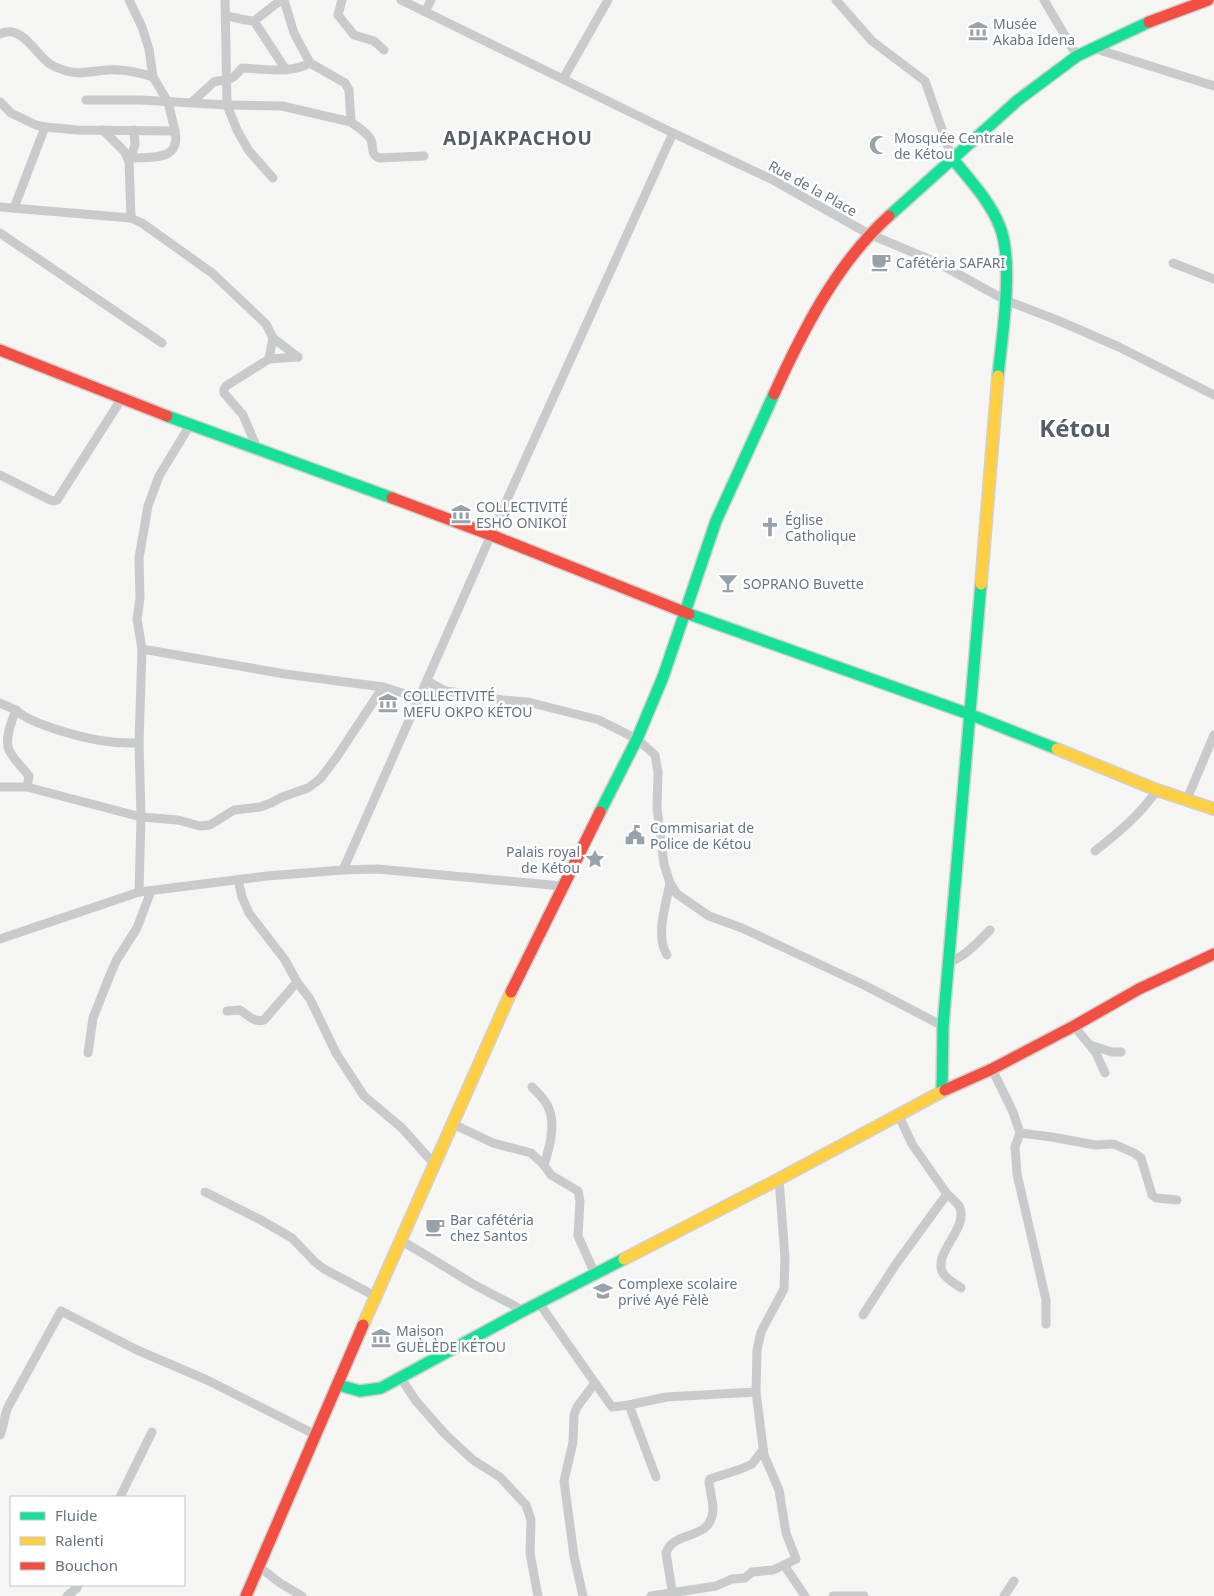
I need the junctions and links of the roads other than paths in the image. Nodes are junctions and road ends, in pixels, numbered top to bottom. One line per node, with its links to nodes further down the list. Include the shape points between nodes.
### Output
1 (129, 0): 20 (street, via 150,49)
2 (225, 0): 12 (street)
3 (282, 0): 13 (street); 18 (street)
4 (342, 0): 16 (street, via 338,15 354,35 374,41)
5 (401, 0): 11 (street, Rue de la Place)
6 (431, 0): 11 (street)
7 (608, 0): 21 (street)
8 (836, 0): 36 (street, via 872,41 925,81)
9 (1044, 0): 17 (street)
10 (1208, 0): 15 (street, via 1155,19)
11 (425, 12): 21 (street, Rue de la Place)
12 (226, 16): 13 (street); 22 (street)
13 (254, 21): 19 (street)
14 (0, 34): 20 (street, via 16,33 50,64 66,72 121,70)
15 (1093, 48): 17 (street); 23 (street)
16 (384, 50)
17 (1077, 56): 36 (street, via 1018,100)
18 (310, 63): 19 (street); 29 (street, via 345,83 349,90)
19 (286, 70): 22 (street, via 242,68)
20 (153, 76): 26 (street)
21 (563, 79): 34 (street, Rue de la Place)
22 (226, 80): 27 (street, via 214,82); 28 (street)
23 (1214, 86)
24 (86, 100): 26 (street)
25 (0, 102): 30 (street, via 11,113)
26 (168, 102): 27 (street); 33 (street)
27 (192, 102): 28 (street)
28 (229, 105): 29 (street, via 282,106); 38 (street, via 237,130 249,151)
29 (351, 122): 35 (street, via 371,140 373,154 380,158)
30 (45, 127): 31 (street); 40 (street)
31 (103, 130): 32 (street); 37 (street)
32 (134, 130): 33 (street); 37 (street, via 135,145)
33 (175, 131): 37 (street, via 176,146 172,152)
34 (673, 133): 43 (street, Rue de la Place, via 773,180); 56 (street)
35 (424, 156)
36 (952, 158): 43 (street); 46 (street, via 982,196 1004,238)
37 (130, 160): 41 (street)
38 (273, 178)
39 (0, 207): 40 (street)
40 (14, 208): 41 (street)
41 (131, 218): 47 (street, via 212,273 266,324)
42 (0, 233): 48 (street)
43 (869, 234): 46 (street, Rue de la Place, via 938,263); 57 (street, via 816,311 783,374 716,521)
44 (1173, 263): 45 (street)
45 (1214, 279)
46 (1005, 300): 51 (street, Rue de la Place, via 1119,347); 65 (street)
47 (273, 338): 50 (street); 50 (street, via 298,357)
48 (162, 343)
49 (0, 350): 52 (street)
50 (269, 359): 54 (street, via 224,389 243,415)
51 (1214, 395)
52 (122, 398): 53 (street); 55 (street, via 54,502)
53 (190, 425): 54 (street); 58 (street, via 159,476 148,506 139,558 137,619)
54 (257, 448): 56 (street)
55 (0, 475)
56 (491, 535): 57 (street); 59 (street)
57 (686, 613): 65 (street); 67 (street)
58 (142, 649): 60 (street); 68 (street)
59 (427, 681): 61 (street); 62 (street)
60 (383, 687): 62 (street); 74 (street, via 336,758 320,779 308,788 260,807 234,810 210,825)
61 (445, 691): 62 (street); 67 (street, via 556,708 599,720)
62 (419, 698): 76 (street)
63 (0, 703): 64 (street)
64 (16, 710): 68 (street, via 26,718 91,738); 70 (street, via 7,742 9,750 29,776)
65 (969, 714): 71 (street); 86 (street)
66 (1214, 736): 72 (street)
67 (637, 739): 78 (street, via 655,754 664,864); 79 (street)
68 (139, 743): 74 (street)
69 (0, 787): 70 (street)
70 (27, 787): 74 (street)
71 (1157, 790): 72 (street); 75 (street, via 1146,807)
72 (1187, 799): 73 (street)
73 (1214, 809)
74 (141, 817): 81 (street)
75 (1095, 851)
76 (343, 870): 77 (street); 79 (street, via 377,869)
77 (238, 880): 80 (street); 87 (street, via 249,913 285,960)
78 (670, 883): 85 (street, via 662,927); 89 (street, via 677,894 709,916 864,984)
79 (562, 886): 99 (street, via 494,1027)
80 (151, 891): 81 (street); 92 (street, via 137,928 120,954 93,1018)
81 (139, 892): 83 (street)
82 (990, 930): 86 (street, via 972,948)
83 (0, 939)
84 (1214, 954): 90 (street, via 1138,990)
85 (667, 955)
86 (948, 963): 89 (street)
87 (297, 982): 88 (street, via 264,1020 254,1020 240,1010); 101 (street, via 310,999 336,1053 364,1096 402,1128)
88 (227, 1011)
89 (942, 1026): 97 (street)
90 (1074, 1026): 91 (street); 94 (street)
91 (1089, 1045): 93 (street); 95 (street, via 1099,1056)
92 (88, 1052)
93 (1121, 1052)
94 (992, 1069): 97 (street); 100 (street)
95 (1105, 1073)
96 (532, 1087): 102 (street, via 549,1109 552,1125)
97 (942, 1091): 98 (street)
98 (898, 1114): 103 (street); 105 (street, via 912,1144)
99 (453, 1124): 101 (street); 102 (street, via 493,1143 531,1153)
100 (1020, 1133): 106 (street, via 1095,1145 1114,1144 1126,1149 1141,1158 1152,1195); 114 (street, via 1015,1147 1017,1174 1046,1300)
101 (435, 1165): 107 (street)
102 (544, 1165): 108 (street, via 551,1175 578,1191 578,1236)
103 (779, 1179): 108 (street); 118 (street, via 784,1289 761,1332)
104 (205, 1192): 110 (street, via 292,1238 324,1269)
105 (946, 1194): 109 (street, via 960,1207 961,1220 941,1267 944,1276); 113 (street)
106 (1177, 1200)
107 (400, 1240): 110 (street); 112 (street)
108 (595, 1274): 111 (street)
109 (961, 1288)
110 (375, 1296): 117 (street)
111 (540, 1303): 112 (street); 116 (street)
112 (524, 1311): 115 (street)
113 (863, 1315)
114 (1046, 1324)
115 (400, 1377): 117 (street, via 381,1388 365,1392); 134 (street, via 445,1434 473,1460 500,1477 526,1505 531,1520 530,1553)
116 (595, 1383): 119 (street, via 612,1407); 135 (street, via 574,1415 573,1442 564,1481)
117 (338, 1385): 122 (street)
118 (756, 1392): 119 (street, via 666,1396); 123 (street)
119 (629, 1405): 124 (street)
120 (152, 1432): 125 (street)
121 (0, 1435): 122 (street, via 5,1413 61,1311)
122 (316, 1435): 127 (street)
123 (763, 1450): 126 (street, via 779,1490 786,1533 796,1559); 130 (street, via 752,1464 710,1479 713,1510 708,1524 698,1533 672,1543 666,1553)
124 (656, 1477)
125 (120, 1496)
126 (784, 1565): 130 (street, via 773,1570 752,1572 745,1578 716,1586); 137 (street)
127 (258, 1566): 132 (street); 133 (street)
128 (1014, 1580): 140 (street)
129 (78, 1586): 131 (street)
130 (673, 1594): 136 (street)
131 (67, 1596)
132 (246, 1596)
133 (302, 1596)
134 (538, 1596)
135 (583, 1596)
136 (651, 1596)
137 (805, 1596)
138 (832, 1596): 139 (street)
139 (864, 1596)
140 (1004, 1596)

